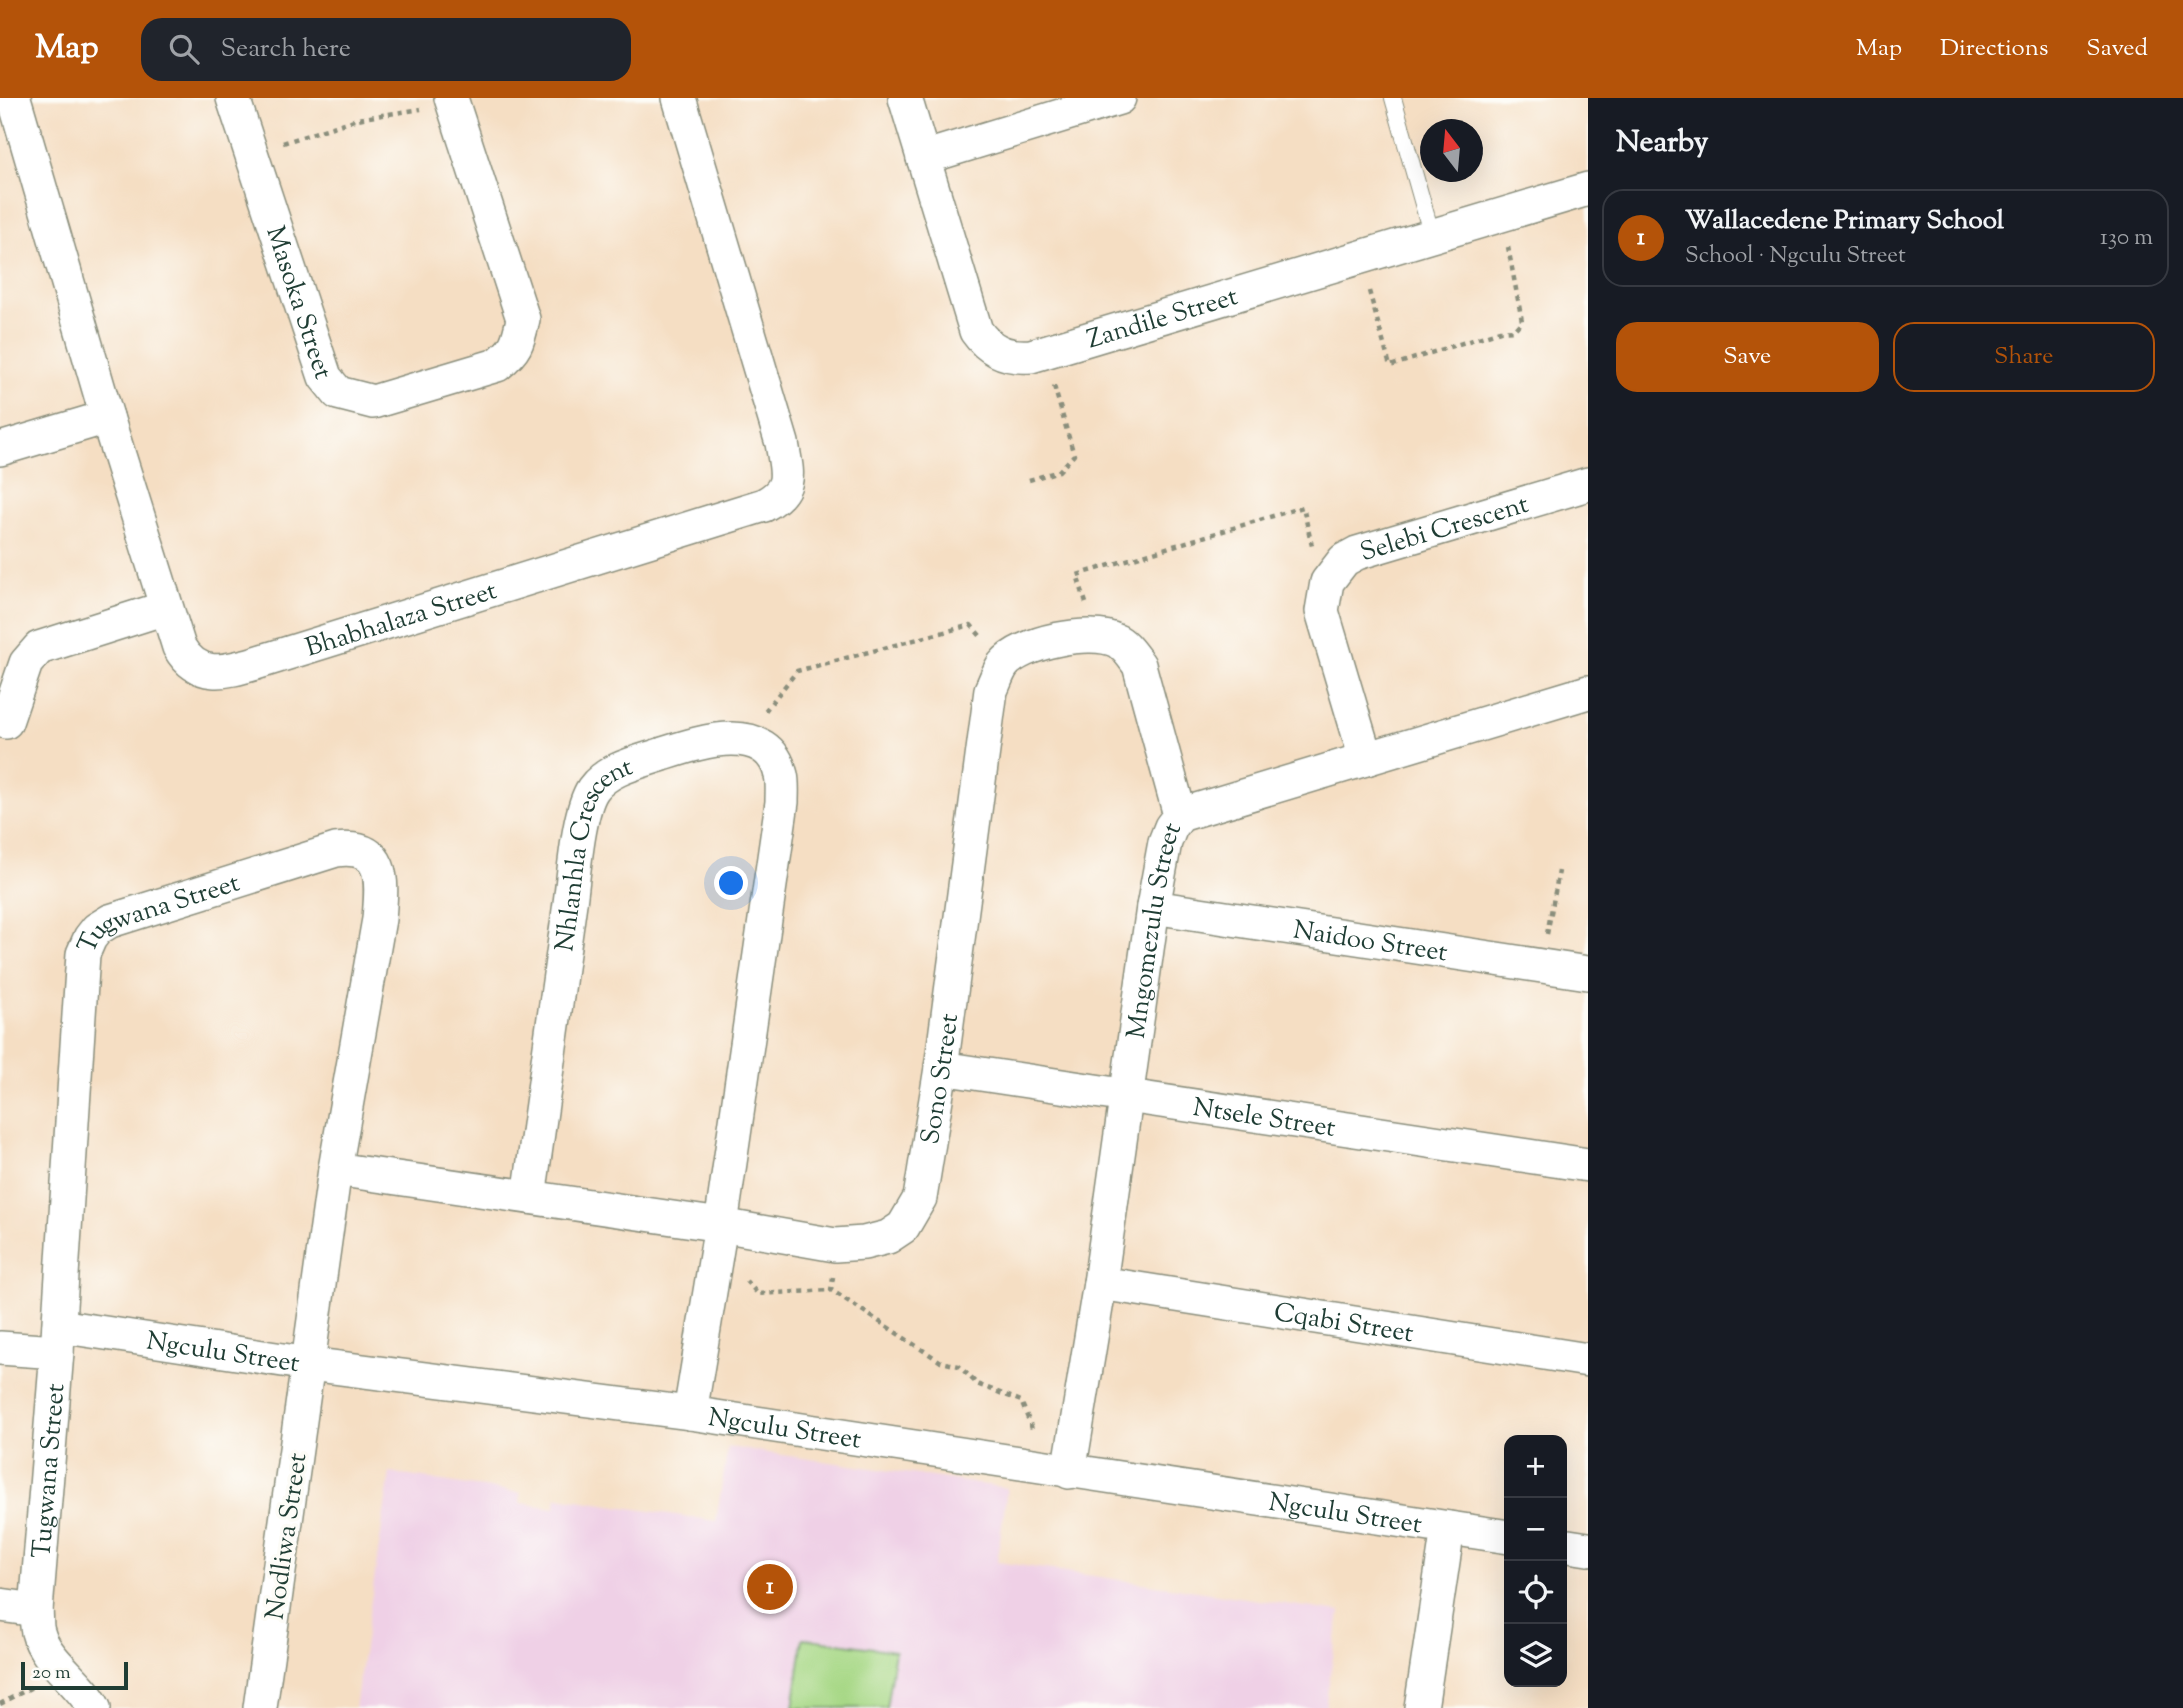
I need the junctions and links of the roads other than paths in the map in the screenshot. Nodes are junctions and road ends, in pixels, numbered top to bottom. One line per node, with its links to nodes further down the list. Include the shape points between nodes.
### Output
1 (14, 98): 11 (street, Bhabhalaza Street)
2 (233, 98): 7 (street, Masoka Street, via 324,377 338,393 373,402 497,365 513,352 519,336 523,319)
3 (679, 98): 14 (street, Bhabhalaza Street, via 782,443 787,477 785,490 776,499 230,670 198,668 187,661)
4 (905, 98): 8 (street, Zandile Street)
5 (1119, 98): 8 (street)
6 (1393, 98): 10 (lane)
7 (452, 101)
8 (923, 158): 10 (street, Zandile Street, via 976,331 993,349 1018,357)
9 (1588, 189): 10 (street, Zandile Street)
10 (1432, 236)
11 (107, 417): 12 (street); 14 (street, Bhabhalaza Street)
12 (0, 449)
13 (1588, 484): 17 (street, Selebi Crescent, via 1357,553 1334,570 1326,582 1322,611)
14 (165, 608): 16 (street, via 39,648 26,663)
15 (1588, 692): 17 (street, Mngomezulu Street)
16 (6, 722)
17 (1366, 759): 18 (street, Mngomezulu Street)
18 (1180, 815): 19 (street, Mngomezulu Street, via 1165,842); 21 (street, Sono Street, via 1139,665 1130,652 1117,641 1080,636 1023,652 1004,664 991,690)
19 (1153, 906): 20 (street, Naidoo Street); 22 (street, Mngomezulu Street)
20 (1588, 973)
21 (941, 1068): 22 (street, Ntsele Street); 26 (street, Sono Street, via 920,1198 903,1227 888,1237 839,1245)
22 (1127, 1096): 23 (street, Ntsele Street); 27 (street, Mngomezulu Street)
23 (1588, 1165)
24 (335, 1169): 25 (street, Sono Street); 28 (street, Tugwana Street, via 379,919 382,886 377,864 353,848 336,850 110,921 97,929 83,954); 31 (street, Tugwana Street)
25 (529, 1197): 26 (street, Sono Street); 26 (street, Nhlanhla Crescent, via 586,804 606,777 627,766 722,737 743,739 760,745 774,758 782,776 782,802)
26 (719, 1238): 32 (street)
27 (1100, 1283): 30 (street, Cqabi Street); 33 (street, Mngomezulu Street)
28 (58, 1339): 29 (street, Ngculu Street); 31 (street, Ngculu Street); 39 (street, Tugwana Street)
29 (0, 1348)
30 (1588, 1360)
31 (309, 1363): 32 (street, Ngculu Street); 41 (street, Nodliwa Street)
32 (690, 1413): 33 (street, Ngculu Street)
33 (1069, 1472): 34 (street, Ngculu Street)
34 (1448, 1528): 35 (street, Ngculu Street); 42 (street)
35 (1504, 1536)
36 (1567, 1546): 37 (street)
37 (1588, 1549)
38 (0, 1605): 39 (street)
39 (36, 1610): 40 (street, Tugwana Street, via 38,1633 46,1651 86,1693)
40 (94, 1708)
41 (260, 1708)
42 (1421, 1708)

